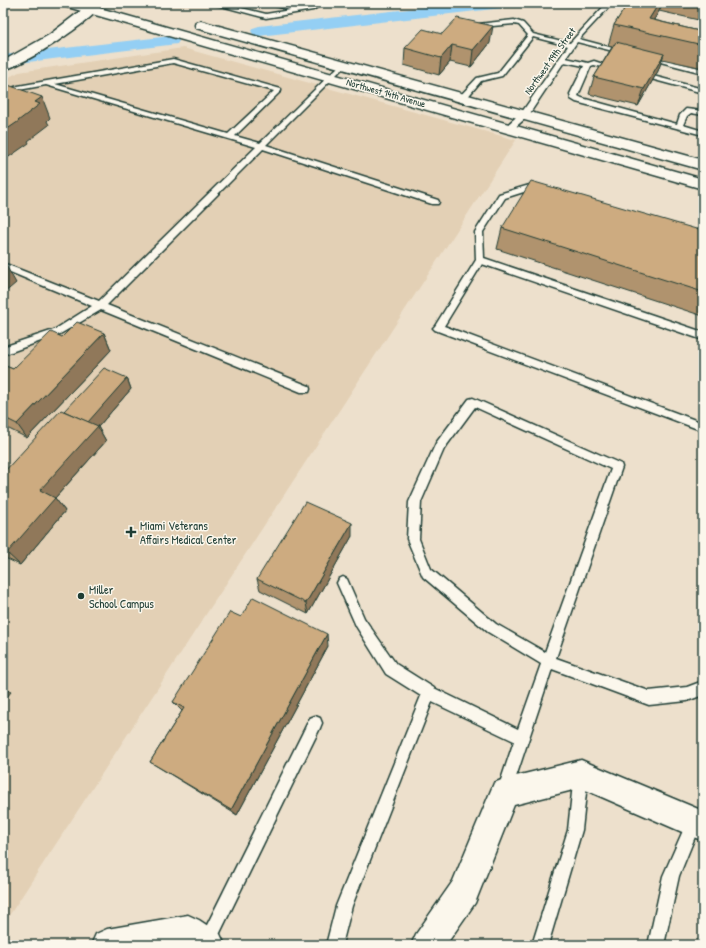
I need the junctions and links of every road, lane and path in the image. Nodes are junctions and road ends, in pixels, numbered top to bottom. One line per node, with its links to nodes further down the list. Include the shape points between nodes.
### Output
1 (68, 3): 6 (street, Northwest 14th Avenue)
2 (213, 3): 7 (lane, via 266,16)
3 (269, 3): 7 (lane)
4 (321, 3): 7 (lane, via 311,10)
5 (610, 4): 11 (lane, Northwest 19th Street)
6 (94, 6): 15 (street, via 78,20 24,56); 18 (street, Northwest 14th Avenue)
7 (301, 12)
8 (186, 21): 13 (street, Northwest 14th Avenue)
9 (467, 26): 10 (lane, via 514,22 521,24)
10 (531, 35): 11 (lane); 23 (lane, via 500,75 478,79)
11 (573, 43): 12 (lane, Northwest 19th Street); 17 (lane, via 634,54)
12 (561, 59): 14 (lane); 25 (lane, Northwest 19th Street)
13 (344, 64): 18 (lane); 23 (street, Northwest 14th Avenue)
14 (588, 65): 16 (lane, via 594,63); 26 (lane, via 574,97)
15 (3, 66)
16 (606, 66)
17 (703, 71)
18 (330, 77): 27 (street, Northwest 14th Avenue); 30 (lane)
19 (653, 78): 21 (lane)
20 (46, 83): 22 (lane); 29 (lane); 29 (lane, via 173,61 279,90)
21 (703, 91)
22 (3, 93)
23 (463, 97): 25 (street, Northwest 14th Avenue)
24 (703, 113): 26 (lane, via 689,111 684,115)
25 (524, 114): 27 (lane, Northwest 19th Street); 31 (street, Northwest 14th Avenue)
26 (679, 127): 28 (lane)
27 (509, 128): 32 (street, Northwest 14th Avenue)
28 (703, 134)
29 (229, 137): 30 (lane)
30 (261, 146): 34 (lane); 37 (lane)
31 (703, 165)
32 (703, 184)
33 (548, 191): 35 (lane, via 534,186 502,196 479,232)
34 (435, 202)
35 (480, 260): 38 (lane); 41 (lane, via 438,328)
36 (3, 266): 37 (lane)
37 (101, 305): 39 (lane, via 57,332); 40 (lane)
38 (703, 336)
39 (3, 351)
40 (306, 389)
41 (703, 427)
42 (343, 583): 45 (lane, via 360,622 391,669)
43 (548, 661): 43 (lane, via 617,467 473,402 440,446 415,502 413,538 427,573 492,628); 44 (lane, via 649,698 687,694); 47 (lane)
44 (703, 688)
45 (429, 693): 47 (lane); 53 (lane, via 344,906)
46 (316, 724): 51 (lane)
47 (522, 738): 49 (lane)
48 (581, 774): 49 (street); 50 (street); 55 (lane, via 575,830)
49 (504, 793): 54 (street, via 464,892)
50 (699, 823): 56 (lane, via 671,876)
51 (208, 944): 52 (street, via 188,932)
52 (107, 945)
53 (334, 945)
54 (426, 945)
55 (540, 945)
56 (656, 945)

